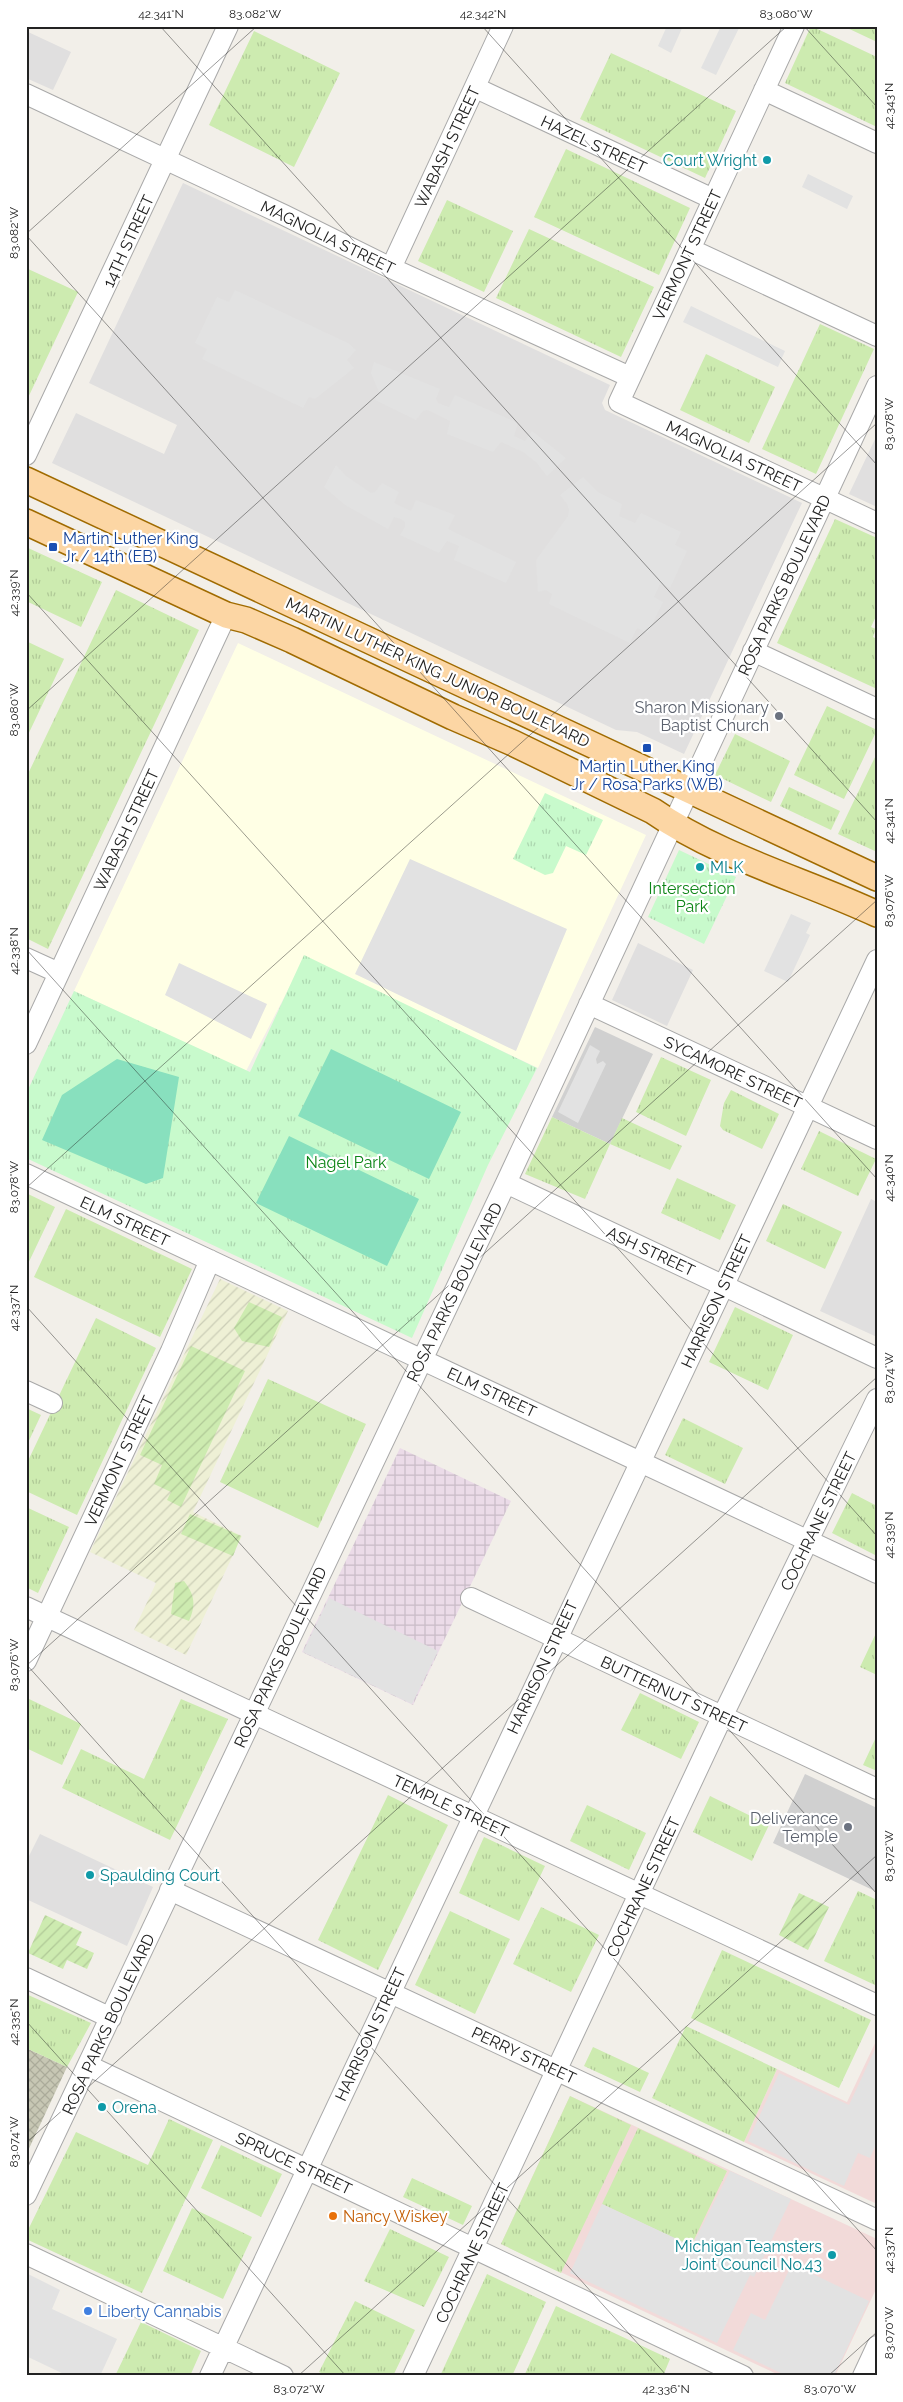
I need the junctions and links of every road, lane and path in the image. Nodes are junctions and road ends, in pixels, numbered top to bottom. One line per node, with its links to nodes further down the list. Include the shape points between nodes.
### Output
1 (228, 26): 8 (street, 14TH STREET)
2 (503, 26): 4 (street, WABASH STREET)
3 (794, 26): 5 (street, VERMONT STREET)
4 (476, 88): 9 (street, HAZEL STREET); 11 (street, WABASH STREET)
5 (764, 90): 7 (street); 9 (street, VERMONT STREET)
6 (26, 94): 8 (street, MAGNOLIA STREET)
7 (877, 143)
8 (166, 160): 11 (street, MAGNOLIA STREET); 16 (street, 14TH STREET)
9 (713, 199): 10 (street, VERMONT STREET)
10 (690, 249): 12 (street); 13 (street, VERMONT STREET)
11 (391, 268): 13 (street, MAGNOLIA STREET)
12 (877, 336)
13 (630, 377): 15 (street, VERMONT STREET)
14 (877, 386): 18 (street, ROSA PARKS BOULEVARD)
15 (619, 402): 18 (street, MAGNOLIA STREET)
16 (26, 455)
17 (26, 480): 21 (main road, MARTIN LUTHER KING JUNIOR BOULEVARD)
18 (825, 498): 20 (street, MAGNOLIA STREET); 25 (street, ROSA PARKS BOULEVARD)
19 (26, 522): 22 (main road, MARTIN LUTHER KING JUNIOR BOULEVARD)
20 (877, 523)
21 (307, 611): 23 (main road, MARTIN LUTHER KING JUNIOR BOULEVARD); 24 (main road, via 311,632 305,638)
22 (226, 615): 24 (main road, MARTIN LUTHER KING JUNIOR BOULEVARD); 36 (street, WABASH STREET)
23 (368, 639): 26 (main road, via 350,642 343,649 343,657); 28 (main road, MARTIN LUTHER KING JUNIOR BOULEVARD)
24 (292, 640): 26 (main road, MARTIN LUTHER KING JUNIOR BOULEVARD)
25 (753, 651): 27 (street); 28 (street, ROSA PARKS BOULEVARD)
26 (353, 669): 30 (main road, MARTIN LUTHER KING JUNIOR BOULEVARD, via 520,746 653,811)
27 (877, 709)
28 (689, 790): 29 (main road, MARTIN LUTHER KING JUNIOR BOULEVARD); 30 (street, ROSA PARKS BOULEVARD)
29 (730, 809): 31 (main road, via 715,813 709,821 708,831); 32 (main road, MARTIN LUTHER KING JUNIOR BOULEVARD)
30 (673, 825): 31 (main road, MARTIN LUTHER KING JUNIOR BOULEVARD); 37 (street, ROSA PARKS BOULEVARD)
31 (716, 845): 33 (main road, MARTIN LUTHER KING JUNIOR BOULEVARD)
32 (877, 878)
33 (877, 914)
34 (26, 958): 36 (street)
35 (877, 960): 39 (street, HARRISON STREET)
36 (59, 974): 38 (street, WABASH STREET)
37 (589, 1004): 39 (street, SYCAMORE STREET); 42 (street, ROSA PARKS BOULEVARD)
38 (26, 1044)
39 (807, 1107): 40 (street, SYCAMORE STREET); 44 (street, HARRISON STREET)
40 (877, 1139)
41 (26, 1174): 43 (street, ELM STREET)
42 (506, 1183): 44 (street, ASH STREET); 46 (street, ROSA PARKS BOULEVARD)
43 (210, 1260): 46 (street, ELM STREET); 55 (street, VERMONT STREET)
44 (723, 1285): 45 (street, ASH STREET); 50 (street, HARRISON STREET)
45 (877, 1358)
46 (421, 1359): 50 (street, ELM STREET); 58 (street, ROSA PARKS BOULEVARD)
47 (26, 1391): 49 (street)
48 (877, 1399): 51 (street, COCHRANE STREET)
49 (52, 1403)
50 (640, 1462): 51 (street, ELM STREET); 56 (street, HARRISON STREET)
51 (809, 1541): 52 (street, ELM STREET); 59 (street, COCHRANE STREET)
52 (877, 1573)
53 (471, 1598): 56 (street, BUTTERNUT STREET)
54 (26, 1607): 55 (street, TEMPLE STREET)
55 (47, 1617): 57 (street, VERMONT STREET); 58 (street, TEMPLE STREET)
56 (554, 1638): 59 (street, BUTTERNUT STREET); 61 (street, HARRISON STREET)
57 (26, 1661)
58 (254, 1714): 61 (street, TEMPLE STREET); 62 (street, ROSA PARKS BOULEVARD)
59 (722, 1717): 60 (street, BUTTERNUT STREET); 63 (street, COCHRANE STREET)
60 (877, 1789)
61 (473, 1816): 63 (street, TEMPLE STREET); 65 (street, HARRISON STREET)
62 (170, 1890): 65 (street, PERRY STREET); 67 (street, ROSA PARKS BOULEVARD)
63 (640, 1894): 66 (street, TEMPLE STREET); 69 (street, COCHRANE STREET)
64 (26, 1978): 67 (street)
65 (389, 1992): 69 (street, PERRY STREET); 70 (street, HARRISON STREET)
66 (877, 2005)
67 (112, 2018): 68 (street, ROSA PARKS BOULEVARD)
68 (89, 2066): 70 (street, SPRUCE STREET); 71 (street, ROSA PARKS BOULEVARD)
69 (557, 2071): 72 (street, PERRY STREET); 73 (street, COCHRANE STREET)
70 (307, 2169): 73 (street, SPRUCE STREET); 76 (street, HARRISON STREET)
71 (26, 2195)
72 (877, 2220)
73 (475, 2248): 79 (street, COCHRANE STREET); 80 (street, SPRUCE STREET)
74 (26, 2254): 76 (street)
75 (877, 2346): 81 (street)
76 (223, 2347): 77 (street, HARRISON STREET); 78 (street)
77 (210, 2376)
78 (283, 2376)
79 (413, 2376)
80 (743, 2376)
81 (863, 2376)

